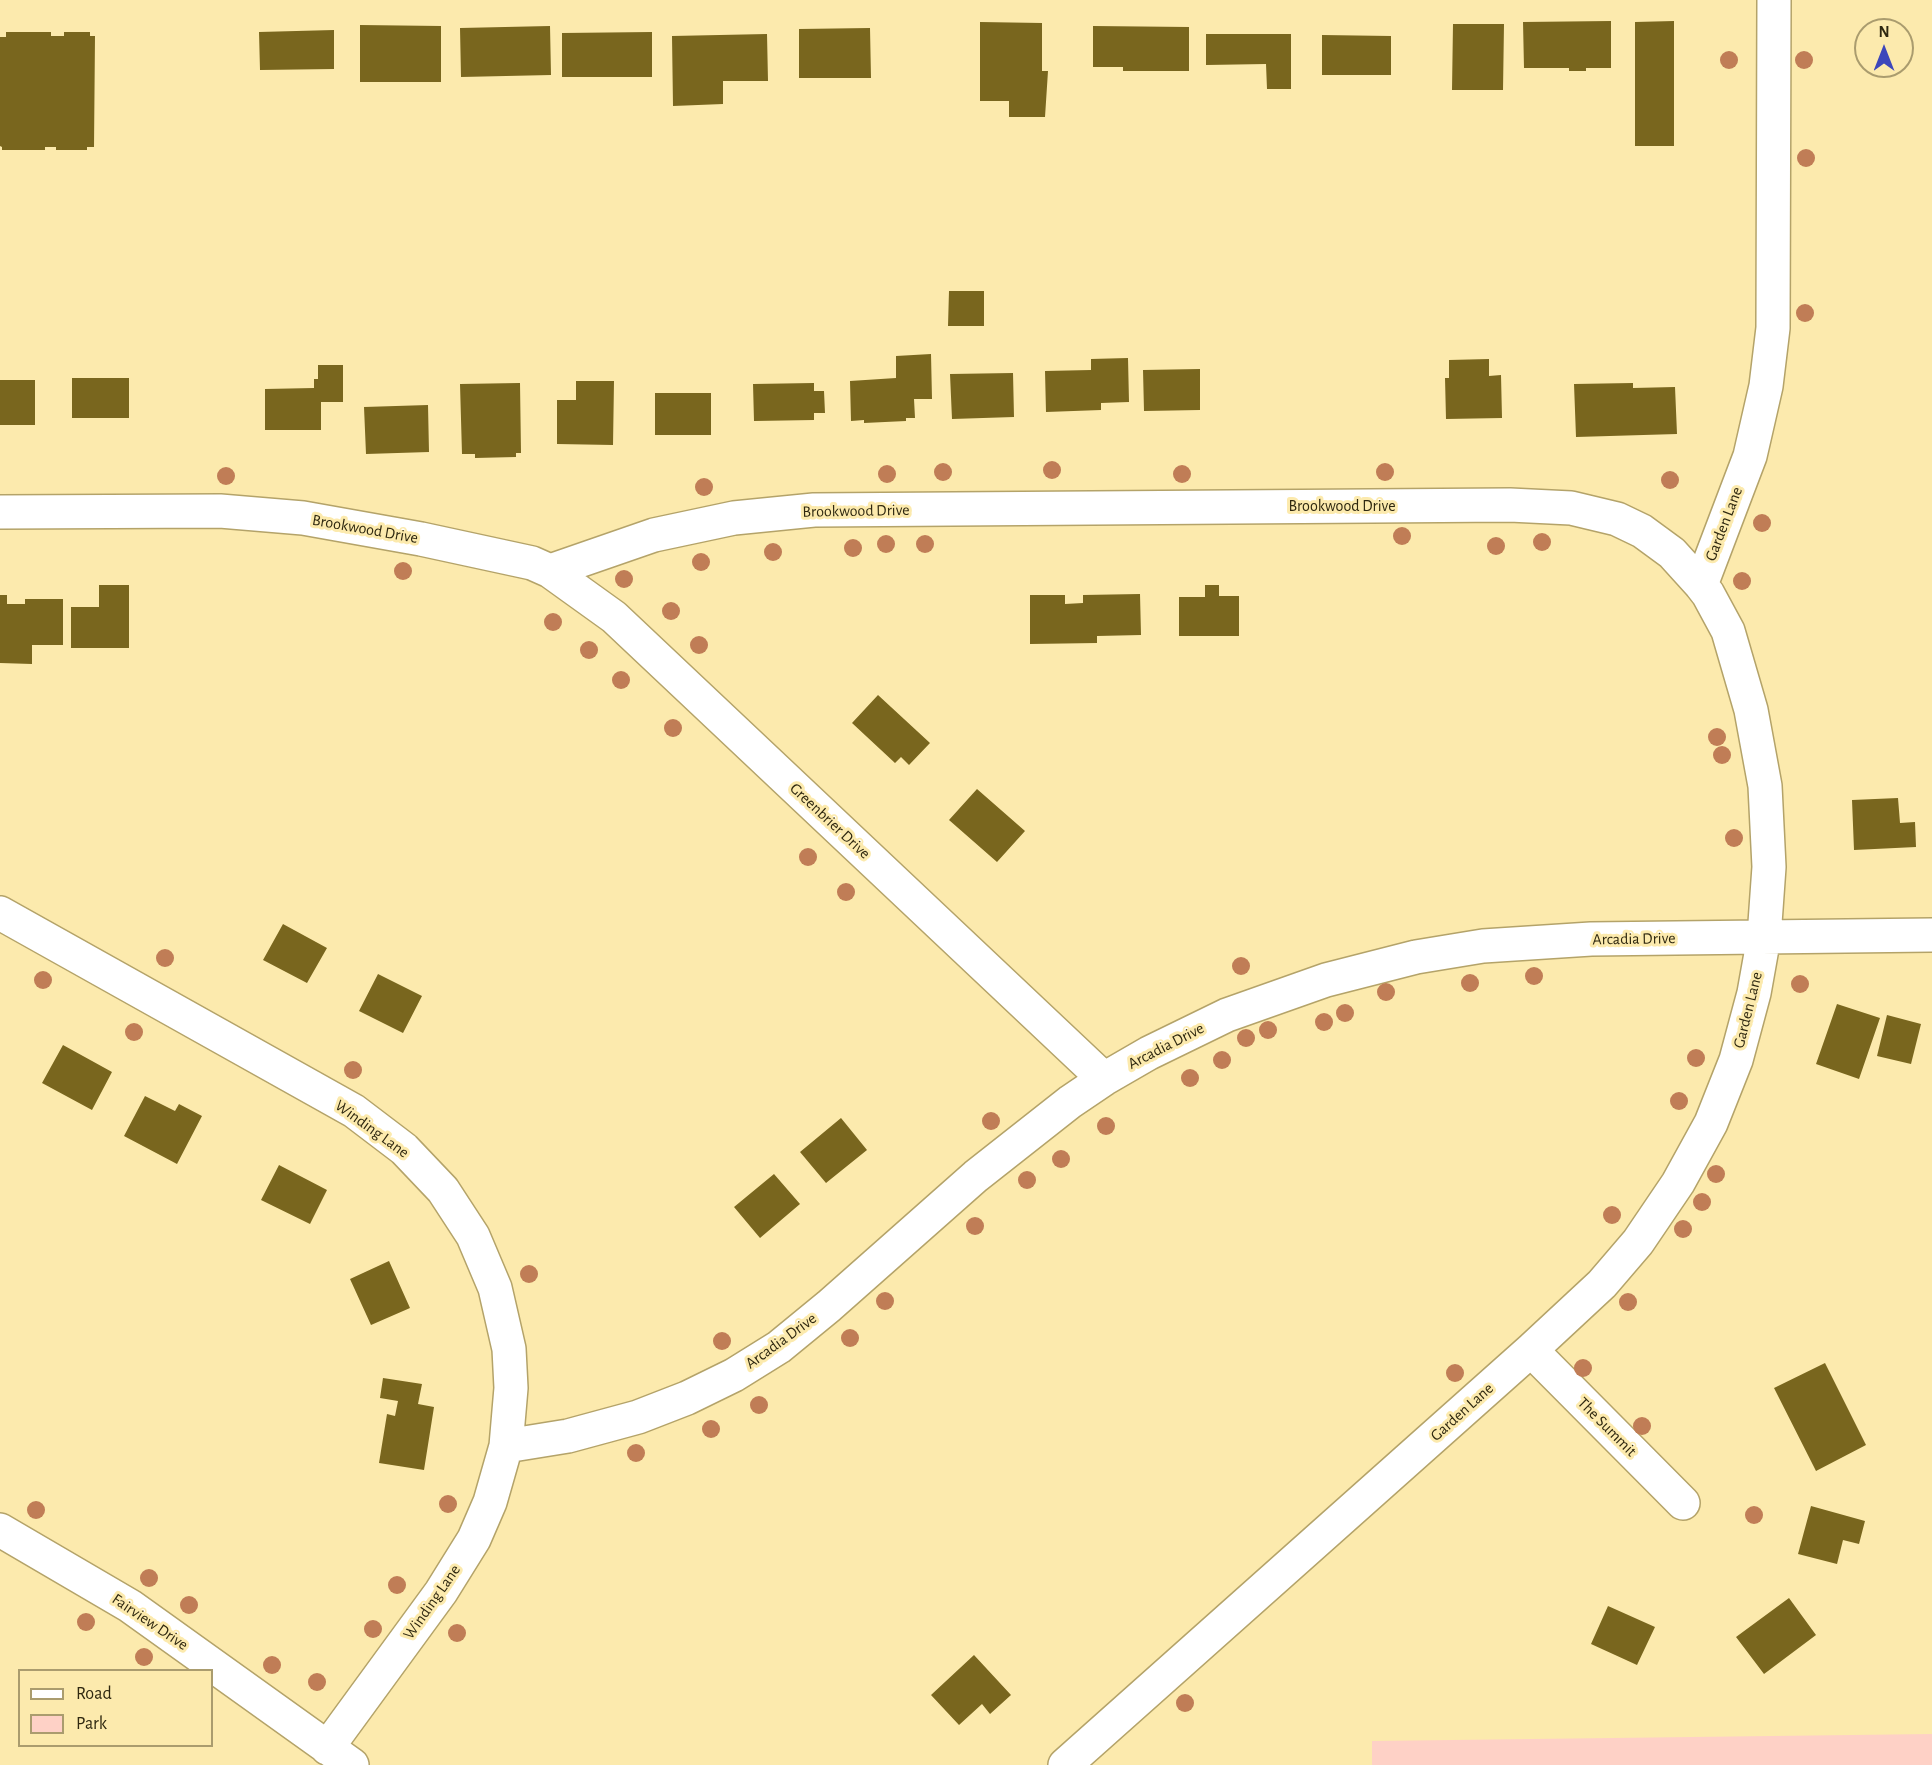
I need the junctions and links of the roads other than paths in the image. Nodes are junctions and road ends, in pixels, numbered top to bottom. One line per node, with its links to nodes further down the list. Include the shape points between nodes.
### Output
1 (1774, 0): 4 (street, Garden Lane, via 1773,328 1766,386 1750,456)
2 (0, 512): 3 (street, Brookwood Drive, via 220,511 303,518 421,538 532,563)
3 (550, 571): 4 (street, Brookwood Drive, via 654,535 734,518 814,510 1510,505 1570,508 1617,519 1672,553); 8 (street, Greenbrier Drive, via 614,617)
4 (1701, 585): 7 (street, Garden Lane, via 1728,631 1751,710 1765,786 1769,867)
5 (0, 913): 10 (street, Winding Lane, via 354,1111 404,1149 443,1190 473,1236 495,1288 509,1348 511,1388)
6 (1932, 935): 7 (street, Arcadia Drive)
7 (1764, 937): 8 (street, Arcadia Drive, via 1570,941 1483,946 1416,957 1326,980 1227,1015); 9 (street, Garden Lane, via 1736,1060 1711,1123 1678,1183 1638,1242 1602,1284)
8 (1104, 1079): 10 (street, Arcadia Drive, via 976,1176 821,1313 734,1375 638,1417 568,1436)
9 (1531, 1350): 11 (street, The Summit); 14 (street, Garden Lane)
10 (506, 1446): 13 (street, Winding Lane, via 490,1502 474,1539)
11 (1683, 1503)
12 (0, 1530): 13 (street, Fairview Drive, via 130,1606)
13 (340, 1756)
14 (1065, 1765)

